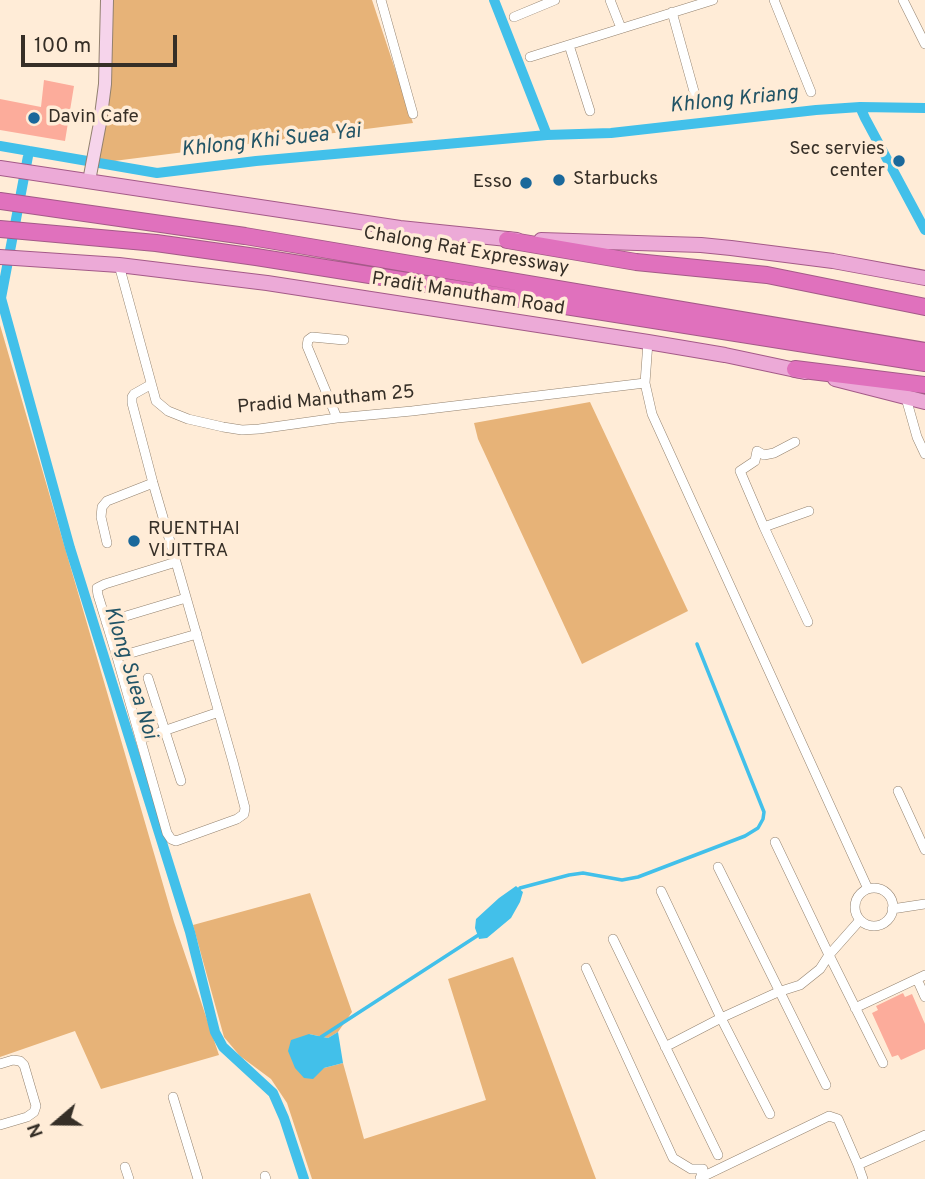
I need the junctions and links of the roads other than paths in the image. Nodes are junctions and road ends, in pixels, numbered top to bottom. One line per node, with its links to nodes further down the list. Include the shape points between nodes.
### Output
1 (107, 0): 20 (street, via 105,84)
2 (381, 0): 18 (street)
3 (555, 0): 10 (street)
4 (610, 0): 11 (street)
5 (713, 0): 8 (street)
6 (774, 0): 15 (street)
7 (903, 0): 12 (street)
8 (699, 2): 9 (street)
9 (671, 12): 11 (street); 16 (street)
10 (514, 17)
11 (621, 28): 13 (street)
12 (925, 44)
13 (569, 45): 14 (street); 17 (street)
14 (530, 57)
15 (811, 92)
16 (695, 95)
17 (590, 111)
18 (413, 114)
19 (0, 168): 20 (main road, via 33,173)
20 (92, 168): 23 (main road, via 400,228)
21 (0, 201): 30 (highway, Chalong Rat Expressway, via 245,236)
22 (0, 229): 31 (highway, Chalong Rat Expressway, via 256,257)
23 (507, 240): 26 (main road, via 701,245); 27 (highway, via 636,262 767,275)
24 (0, 257): 25 (main road, Pradit Manutham Road)
25 (119, 265): 29 (main road, Pradit Manutham Road, via 267,283); 34 (street, Pradid Manutham 25)
26 (925, 278)
27 (925, 307)
28 (344, 340): 38 (street, via 312,337 307,346)
29 (648, 342): 32 (main road, Pradit Manutham Road); 33 (street)
30 (925, 351)
31 (925, 363)
32 (795, 369): 35 (highway); 36 (main road, Pradit Manutham Road)
33 (645, 383): 38 (street, Pradid Manutham 25); 60 (street, via 652,414)
34 (150, 385): 38 (street, Pradid Manutham 25, via 156,401 168,411 223,427 259,429); 41 (street, via 137,391 132,403)
35 (925, 386)
36 (906, 398): 37 (main road, Pradit Manutham Road); 40 (street)
37 (925, 402)
38 (337, 418)
39 (795, 442): 43 (street, via 774,453 757,451 755,461 740,471)
40 (925, 454)
41 (153, 483): 44 (street, via 102,507); 45 (street)
42 (809, 511): 43 (street)
43 (764, 527): 48 (street)
44 (107, 543)
45 (176, 562): 46 (street); 47 (street, via 97,588)
46 (186, 598): 47 (street); 49 (street)
47 (106, 622): 50 (street)
48 (808, 622)
49 (197, 634): 50 (street); 52 (street)
50 (117, 657): 54 (street)
51 (148, 678): 53 (street)
52 (219, 712): 53 (street); 54 (street, via 244,814 176,841 167,832)
53 (165, 731): 54 (street); 55 (street)
54 (140, 739)
55 (181, 781)
56 (898, 791): 58 (street)
57 (775, 842): 66 (street)
58 (925, 850)
59 (718, 867): 69 (street)
60 (868, 889): 63 (street, via 886,892); 64 (street, via 855,902)
61 (661, 891): 72 (street)
62 (925, 904): 63 (street)
63 (892, 909): 64 (street, via 882,924 870,926)
64 (860, 920): 66 (street)
65 (613, 939): 73 (street)
66 (829, 955): 69 (street, via 800,985); 71 (street)
67 (586, 968): 84 (street, via 673,1158)
68 (921, 977): 70 (street); 71 (street)
69 (778, 992): 72 (street); 76 (street)
70 (925, 997)
71 (855, 1008): 74 (street)
72 (721, 1018): 73 (street); 78 (street)
73 (665, 1047): 81 (street)
74 (883, 1063)
75 (0, 1064): 79 (street, via 20,1060 36,1106 27,1117)
76 (826, 1086)
77 (173, 1097): 86 (street)
78 (770, 1114)
79 (0, 1125)
80 (924, 1139): 82 (street)
81 (718, 1154)
82 (858, 1165): 84 (street, via 838,1119 830,1116); 87 (street)
83 (125, 1167): 85 (street)
84 (701, 1175)
85 (129, 1179)
86 (198, 1179)
87 (863, 1179)

